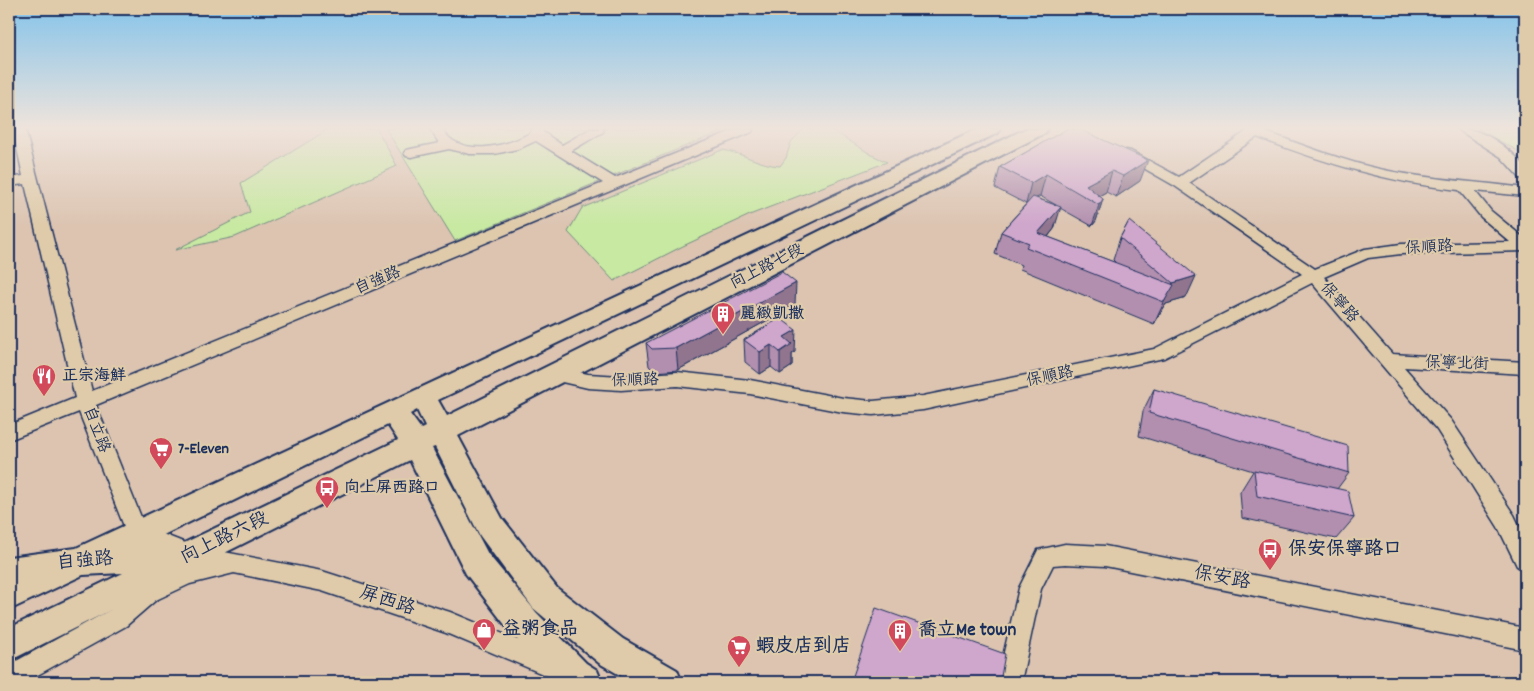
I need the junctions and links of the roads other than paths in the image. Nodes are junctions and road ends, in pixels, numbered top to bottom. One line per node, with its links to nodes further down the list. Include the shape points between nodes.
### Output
1 (26, 161): 11 (street, 自立路)
2 (579, 161): 13 (street)
3 (666, 161): 13 (street, 自強路)
4 (921, 161): 22 (main road, 向上路七段)
5 (973, 161): 21 (main road, 向上路七段)
6 (1138, 161): 14 (street, 保寧路)
7 (1212, 161): 14 (street)
8 (1339, 161): 15 (street, via 1371,171)
9 (1512, 161): 10 (street)
10 (1525, 176)
11 (30, 179): 12 (street); 23 (street, 自立路)
12 (9, 182)
13 (613, 183): 23 (street, 自強路)
14 (1180, 183): 18 (street, 保寧路)
15 (1463, 185): 16 (street); 17 (street, via 1486,214)
16 (1525, 192)
17 (1525, 246): 18 (street, 保順路, via 1401,249 1365,254)
18 (1314, 275): 19 (street, 保寧路); 21 (street, 保順路, via 1158,354 924,403 873,408 843,406 750,387 677,379 621,383 588,381)
19 (1390, 360): 20 (street, 保寧北街); 29 (street, 保寧路, via 1444,424 1506,521)
20 (1525, 368)
21 (555, 374): 26 (main road, 向上路七段)
22 (423, 396): 24 (main road); 26 (main road, 屏西路)
23 (85, 402): 25 (street, 自強路); 27 (street, 自立路)
24 (393, 411): 26 (main road, 屏西路); 27 (main road)
25 (9, 434)
26 (428, 437): 28 (main road, 向上路六段); 38 (main road, 屏西路, via 477,564 524,623); 39 (main road, 屏西路, via 545,598 611,651)
27 (137, 533): 28 (street); 30 (main road)
28 (185, 558): 30 (main road, 自強路); 31 (street, 屏西路); 34 (street); 36 (main road, 向上路六段)
29 (1525, 559)
30 (79, 561): 32 (main road, 自強路); 33 (main road)
31 (238, 564): 34 (street, via 197,571 169,581); 38 (street, 屏西路, via 322,581 450,623)
32 (9, 571)
33 (9, 595)
34 (140, 601): 37 (street, via 118,618)
35 (1525, 639): 40 (street, 保安路, via 1105,556 1065,554 1046,558 1030,588)
36 (9, 645)
37 (9, 678)
38 (579, 679)
39 (664, 682)
40 (1009, 682)

